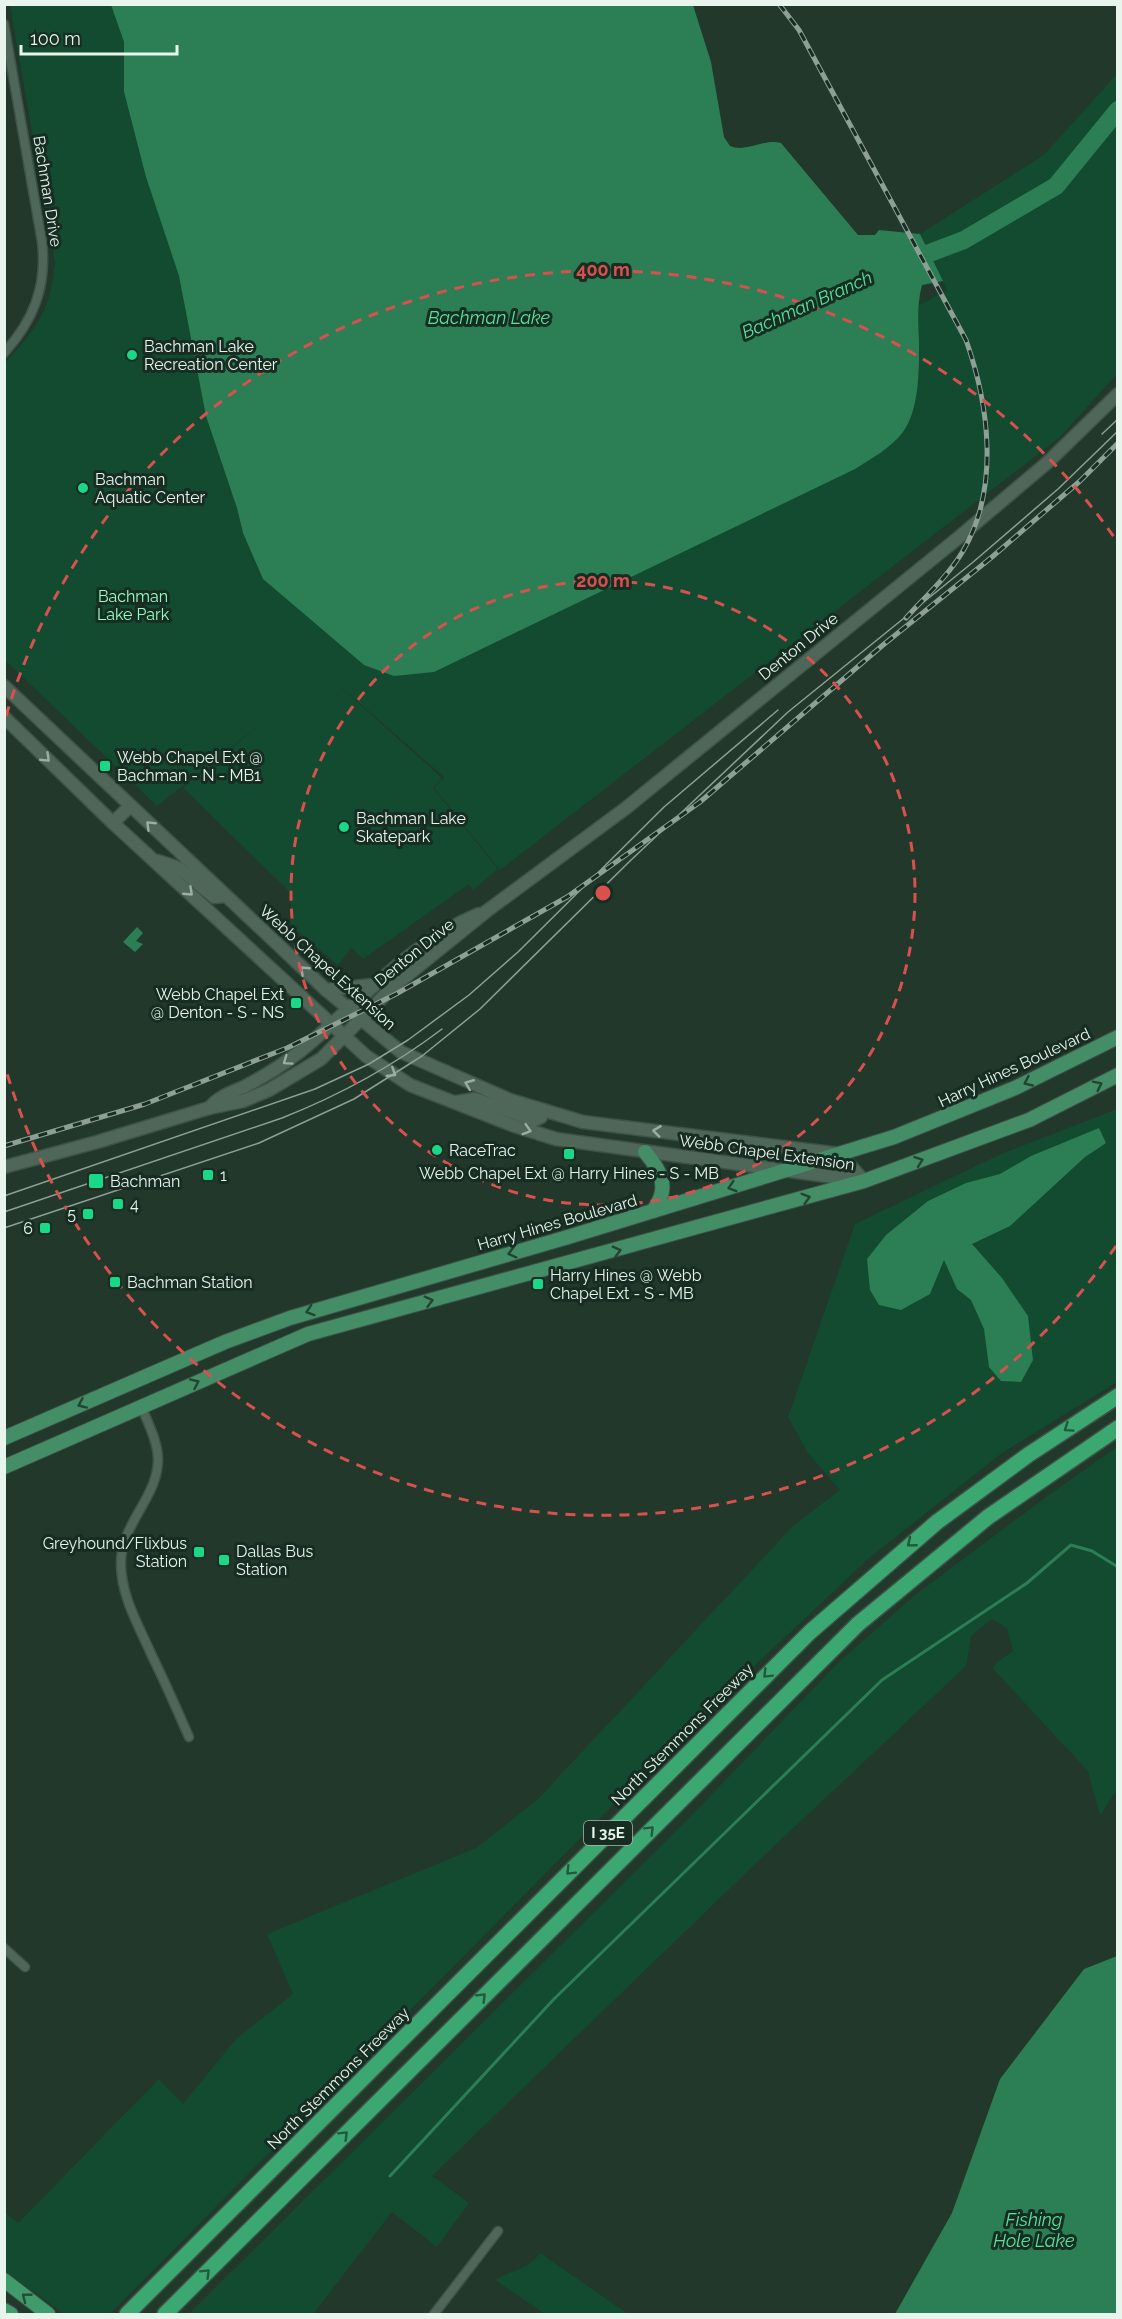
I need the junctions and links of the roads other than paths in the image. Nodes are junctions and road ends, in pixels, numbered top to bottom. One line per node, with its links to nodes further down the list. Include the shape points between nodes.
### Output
1 (4, 24): 2 (street, Bachman Drive, via 42,242 43,269 36,308 20,336)
2 (4, 353)
3 (1118, 394): 10 (main road, Denton Drive, via 1048,462 958,538 626,808)
4 (4, 686): 6 (main road, Webb Chapel Extension)
5 (4, 717): 7 (main road, Webb Chapel Extension, one-way to 7)
6 (130, 806): 7 (main road); 9 (main road, Webb Chapel Extension, one-way to 6)
7 (113, 822): 8 (main road, Webb Chapel Extension)
8 (154, 860): 9 (main road, via 179,868 214,897); 15 (main road, Webb Chapel Extension, one-way to 15)
9 (225, 896): 12 (main road, Webb Chapel Extension, one-way to 9)
10 (488, 910): 11 (main road, Denton Drive, via 457,923 403,959); 14 (main road, Denton Drive, via 394,986)
11 (374, 985): 12 (main road); 13 (main road, Denton Drive)
12 (326, 990): 13 (main road, Webb Chapel Extension)
13 (348, 1008): 14 (main road, Webb Chapel Extension); 15 (main road, Denton Drive)
14 (361, 1021): 16 (main road, Denton Drive); 21 (main road, Webb Chapel Extension, one-way to 14, via 421,1062 393,1047)
15 (332, 1023): 16 (main road, Webb Chapel Extension); 20 (main road, Denton Drive, one-way to 20, via 280,1066 218,1098)
16 (346, 1037): 19 (main road, Webb Chapel Extension, one-way to 19, via 373,1061 410,1084); 20 (main road, Denton Drive, via 321,1059 269,1090 243,1101)
17 (1118, 1037): 23 (main road, Harry Hines Boulevard, one-way to 23, via 954,1114)
18 (1118, 1075): 26 (main road, one-way to 18, via 1029,1120)
19 (456, 1102): 21 (main road, via 475,1099 535,1120); 22 (main road, Webb Chapel Extension, one-way to 22, via 556,1139)
20 (209, 1108): 24 (main road, Denton Drive)
21 (543, 1110): 23 (main road, Webb Chapel Extension, one-way to 21, via 583,1122)
22 (645, 1152): 25 (main road, Webb Chapel Extension); 27 (main road, via 663,1177 663,1192)
23 (840, 1154): 25 (main road, Harry Hines Boulevard); 26 (main road, Webb Chapel Extension)
24 (4, 1167)
25 (788, 1170): 26 (main road, Webb Chapel Extension); 27 (main road, Harry Hines Boulevard, one-way to 27)
26 (864, 1181): 29 (main road, one-way to 26)
27 (653, 1211): 28 (main road, Harry Hines Boulevard)
28 (568, 1237): 29 (main road); 30 (main road, Harry Hines Boulevard, one-way to 30)
29 (575, 1263): 31 (main road, one-way to 29)
30 (366, 1294): 31 (main road); 32 (main road, Harry Hines Boulevard, one-way to 32, via 225,1342)
31 (372, 1317): 34 (main road, one-way to 31, via 295,1339)
32 (136, 1380): 34 (main road); 36 (main road, Harry Hines Boulevard, one-way to 36)
33 (1118, 1396): 44 (highway, North Stemmons Freeway / I 35E, one-way to 44, via 937,1522 810,1632)
34 (141, 1406): 37 (main road); 38 (street, via 156,1443 157,1470 126,1533 122,1576 130,1608)
35 (1118, 1428): 47 (highway, I 35E, one-way to 35, via 858,1624 988,1517)
36 (4, 1438)
37 (4, 1467)
38 (189, 1737)
39 (4, 1948): 40 (street)
40 (25, 1967)
41 (498, 2231): 48 (street)
42 (4, 2280): 46 (highway, one-way to 42)
43 (4, 2310): 45 (highway)
44 (129, 2312)
45 (11, 2314)
46 (48, 2314)
47 (165, 2314)
48 (434, 2314)

